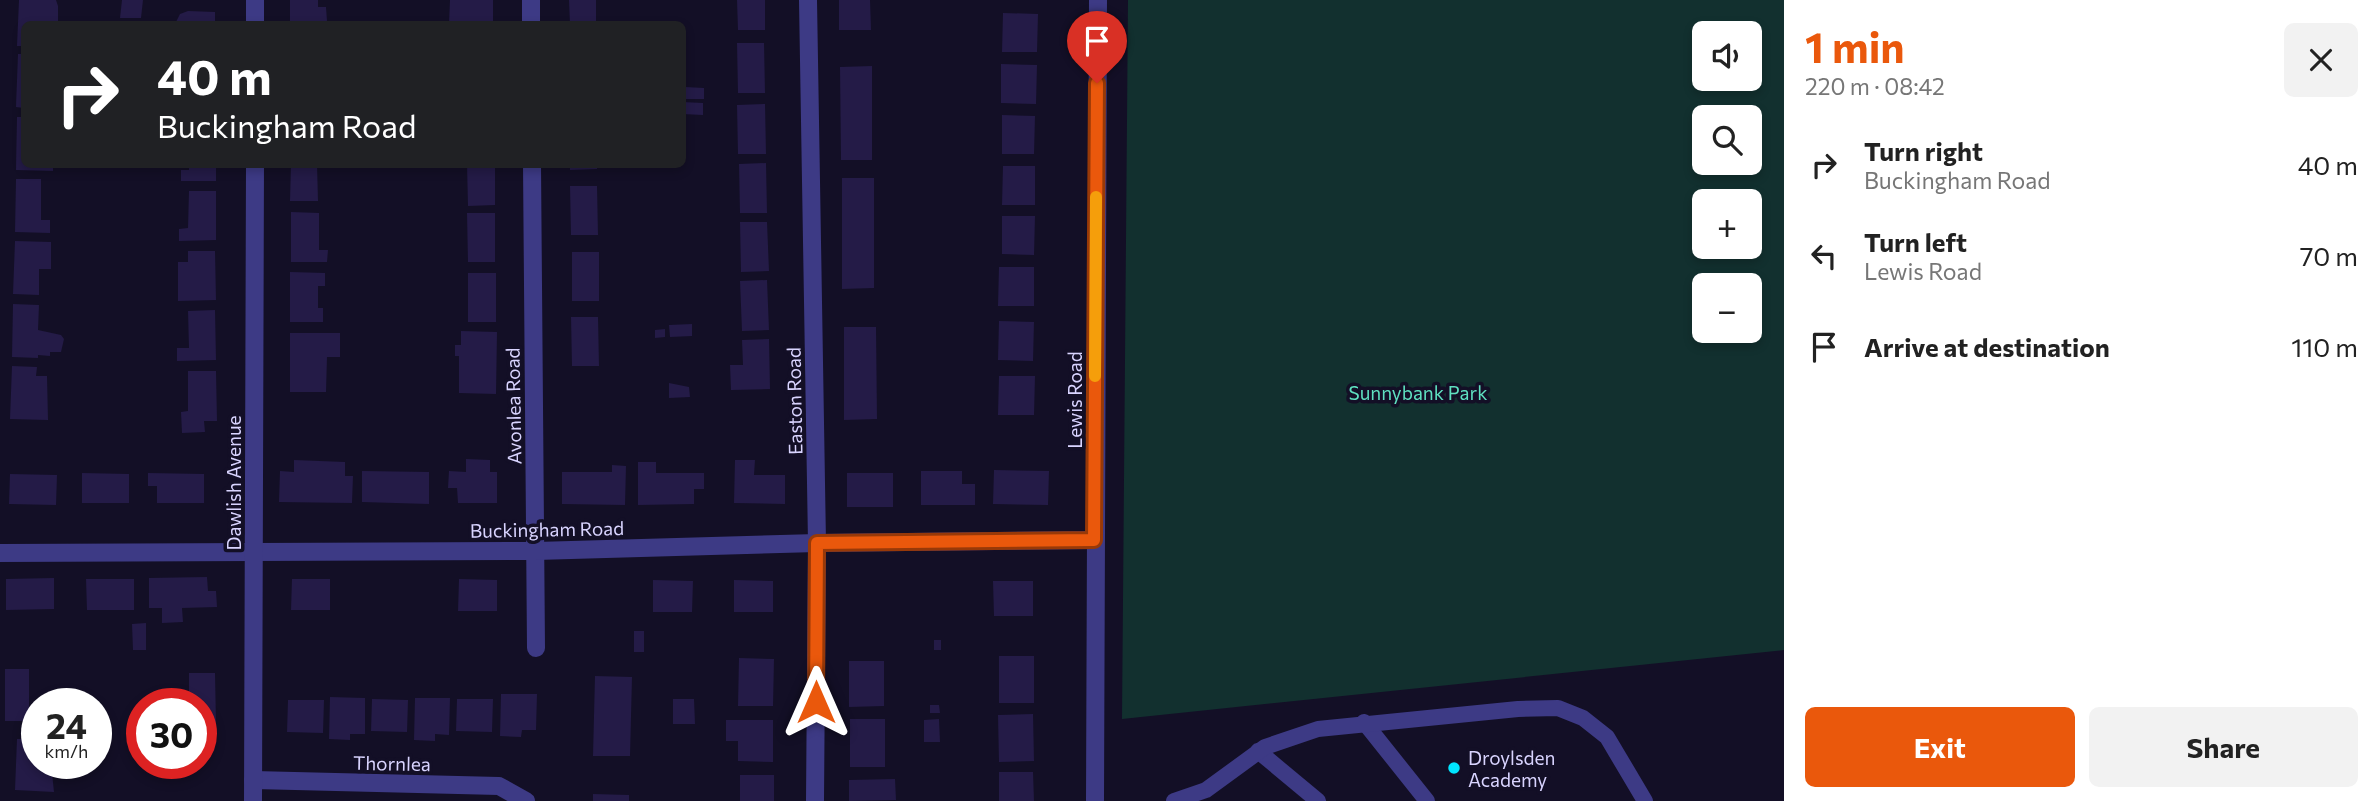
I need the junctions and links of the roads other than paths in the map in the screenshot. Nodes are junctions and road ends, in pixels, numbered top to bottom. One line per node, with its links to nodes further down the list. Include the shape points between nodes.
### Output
1 (255, 0): 5 (street)
2 (531, 0): 6 (street)
3 (808, 0): 10 (street, Easton Road)
4 (1098, 0): 9 (street, Lewis Road)
5 (255, 21)
6 (531, 21)
7 (255, 168): 12 (street, Dawlish Avenue)
8 (532, 168): 11 (street, Avonlea Road)
9 (1094, 540): 10 (street, Buckingham Road); 21 (street, Lewis Road)
10 (817, 543): 11 (street, Buckingham Road); 20 (street, Easton Road)
11 (536, 551): 12 (street, Buckingham Road); 14 (street, Avonlea Road)
12 (254, 552): 13 (street, Buckingham Road); 17 (street, Dawlish Avenue)
13 (0, 553)
14 (536, 648)
15 (1364, 722): 16 (lane, via 1318,729); 24 (lane); 25 (lane, via 1558,708 1583,718 1608,737)
16 (1258, 751): 22 (lane, via 1206,790); 23 (lane)
17 (253, 780): 18 (street, Dawlish Avenue); 19 (street, Thornlea, via 499,786)
18 (253, 801)
19 (526, 801)
20 (815, 801)
21 (1095, 801)
22 (1174, 801)
23 (1318, 801)
24 (1427, 801)
25 (1645, 801)

